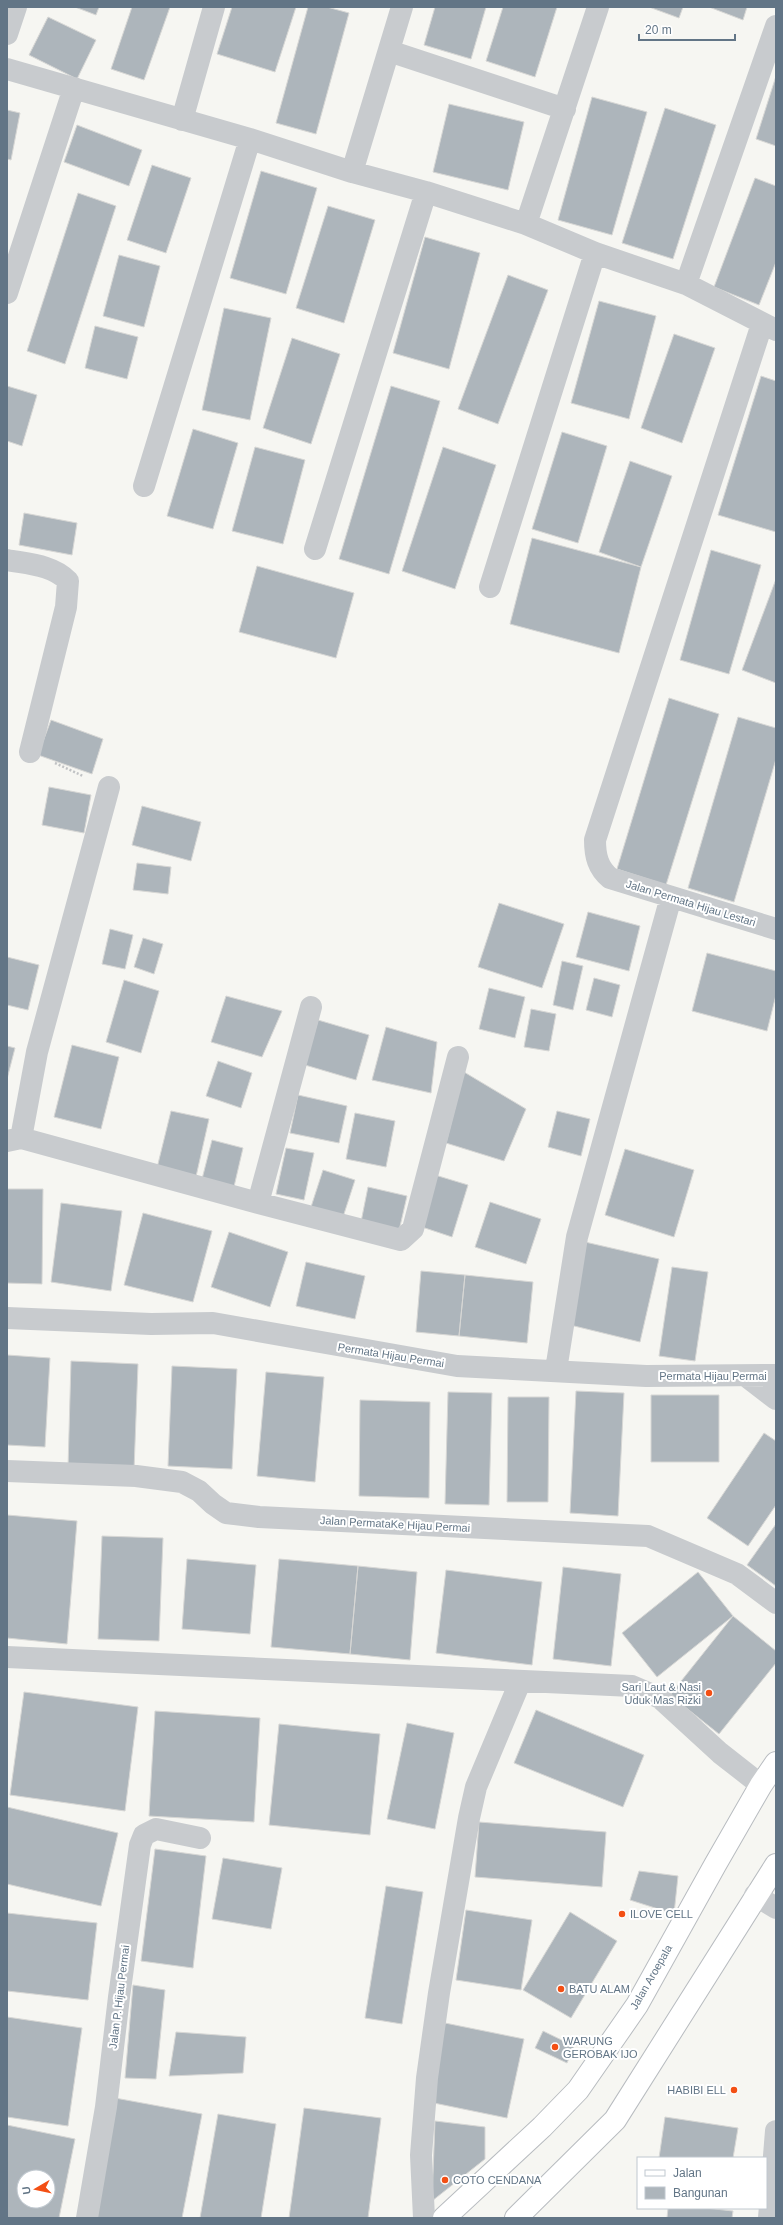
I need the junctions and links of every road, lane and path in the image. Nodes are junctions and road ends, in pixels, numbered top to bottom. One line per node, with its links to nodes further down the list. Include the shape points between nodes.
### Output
1 (16, 7): 6 (street)
2 (214, 7): 11 (street)
3 (402, 7): 7 (street)
4 (598, 7): 10 (street)
5 (776, 26): 17 (street)
6 (7, 34)
7 (389, 51): 10 (street); 13 (street)
8 (7, 69): 9 (street)
9 (74, 88): 11 (street); 18 (street)
10 (565, 109): 15 (street)
11 (182, 120): 12 (street)
12 (250, 139): 13 (street); 20 (street)
13 (352, 172): 14 (street)
14 (426, 192): 15 (street); 21 (street)
15 (526, 224): 16 (street)
16 (595, 252): 17 (street); 23 (street)
17 (686, 284): 19 (street)
18 (7, 293)
19 (769, 327): 26 (street, Jalan Permata Hijau Lestari, via 595,840 598,863 610,878)
20 (144, 486)
21 (315, 549)
22 (7, 560): 24 (street, via 47,568 68,581 66,607)
23 (490, 588)
24 (30, 752): 25 (path)
25 (109, 788): 30 (street)
26 (671, 897): 27 (street, Jalan Permata Hijau Lestari); 33 (street, via 577,1237)
27 (775, 924)
28 (310, 1007): 31 (street)
29 (458, 1058): 31 (street, via 413,1229 406,1237 398,1240)
30 (14, 1139): 31 (street)
31 (258, 1203)
32 (7, 1318): 33 (street, Permata Hijau Permai, via 151,1324 213,1323 457,1366)
33 (556, 1370): 35 (street, Permata Hijau Permai, via 646,1376)
34 (776, 1375): 35 (street, Permata Hijau Permai)
35 (746, 1376): 36 (street)
36 (776, 1399)
37 (7, 1471): 38 (street, Jalan PermataKe Hijau Permai, via 136,1476 182,1482 226,1513 259,1517 648,1536 737,1574)
38 (776, 1603)
39 (8, 1661): 40 (street)
40 (520, 1682): 42 (street, via 632,1686 660,1698 720,1753); 49 (street, via 476,1787 469,1818 427,2078 421,2155)
41 (776, 1763): 42 (main road, Jalan Aroepala)
42 (761, 1785): 50 (main road, Jalan Aroepala, via 637,2005 578,2090)
43 (200, 1838): 48 (street, Jalan P. Hijau Permai, via 156,1829 144,1835 140,1845 118,1997 106,2107)
44 (776, 1865): 45 (main road)
45 (755, 1895): 46 (street); 51 (main road, via 615,2120)
46 (776, 1908)
47 (776, 2131): 52 (street)
48 (86, 2218)
49 (424, 2218)
50 (444, 2218)
51 (516, 2218)
52 (769, 2218)

